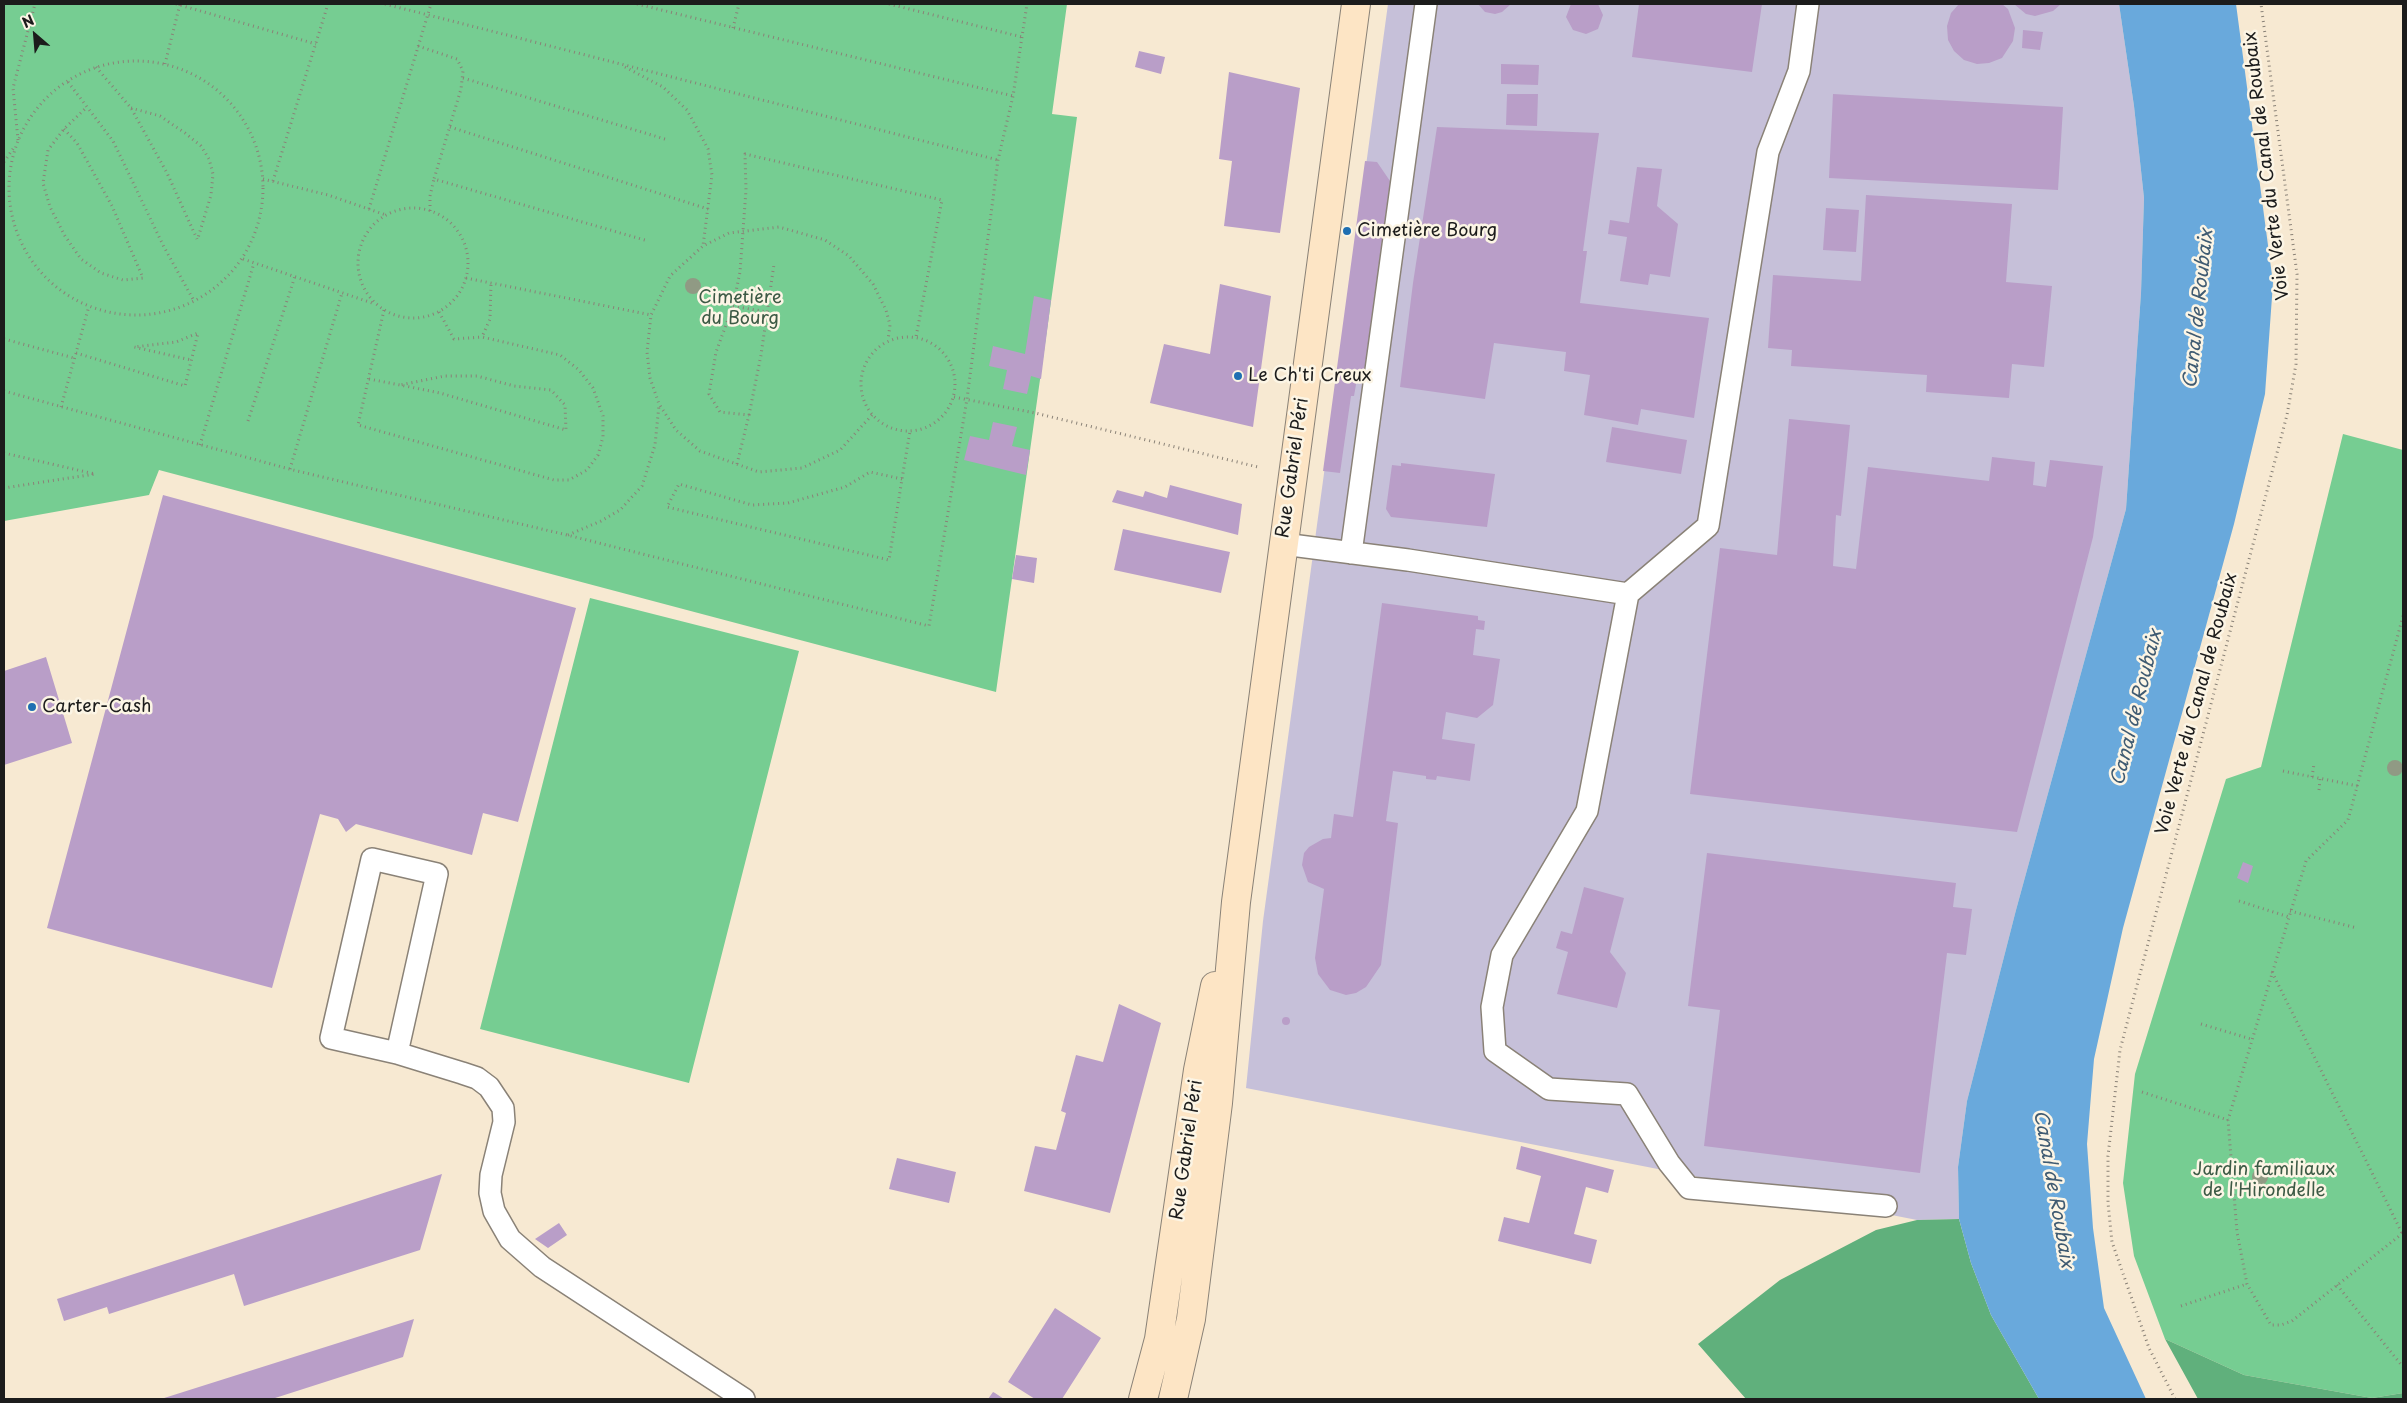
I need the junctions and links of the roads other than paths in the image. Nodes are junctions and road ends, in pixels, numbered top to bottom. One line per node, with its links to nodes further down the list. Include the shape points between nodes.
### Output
1 (1356, 4): 4 (main road, Rue Gabriel Péri)
2 (1426, 4): 5 (lane)
3 (1808, 4): 6 (lane, via 1799,70 1768,152 1708,526)
4 (1283, 544): 5 (lane); 7 (main road, Rue Gabriel Péri)
5 (1351, 553): 6 (lane)
6 (1628, 594): 9 (lane, via 1587,811 1502,955 1492,1006 1494,1051 1549,1089 1627,1094 1669,1163 1689,1188)
7 (1236, 902): 11 (main road, Rue Gabriel Péri, via 1207,1017 1159,1339); 12 (main road, Rue Gabriel Péri, via 1218,1103 1194,1300)
8 (397, 1053): 8 (lane, via 438,874 372,860 331,1038); 10 (lane, via 477,1078 497,1098 504,1122 490,1192 494,1211 510,1239 542,1267)
9 (1886, 1206)
10 (744, 1399)
11 (1143, 1399)
12 (1173, 1399)

